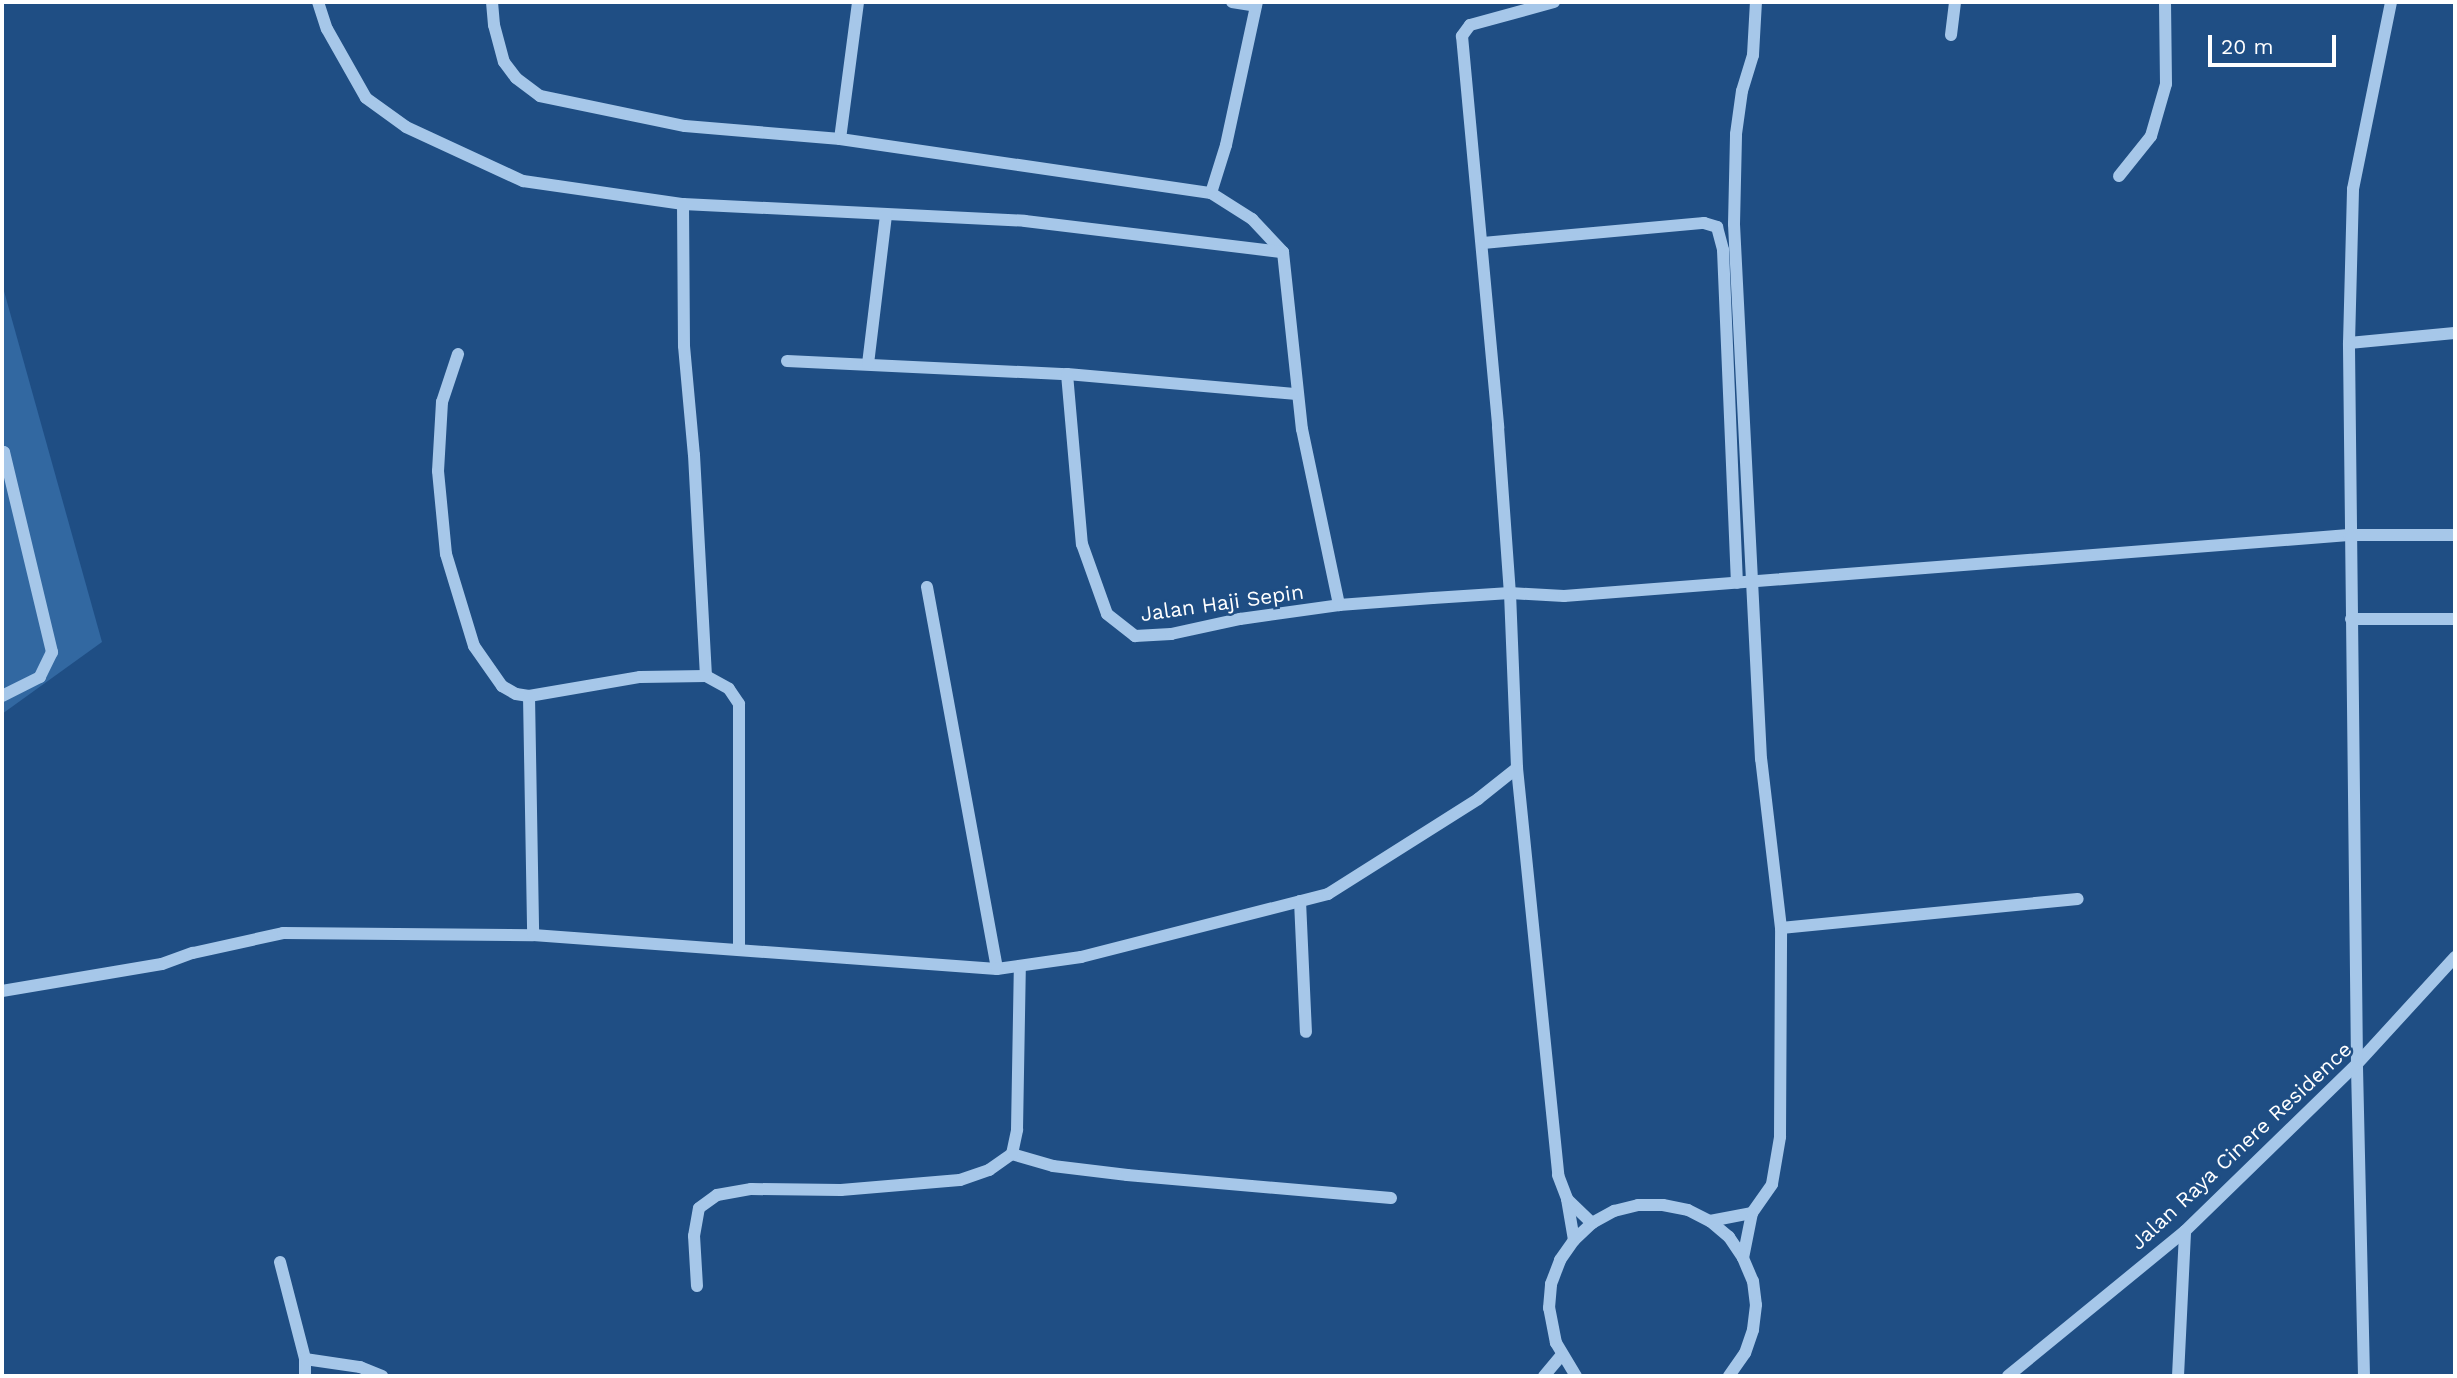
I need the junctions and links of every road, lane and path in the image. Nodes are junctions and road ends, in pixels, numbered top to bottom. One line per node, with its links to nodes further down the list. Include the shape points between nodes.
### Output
1 (318, 2): 15 (street, via 327,29 366,98 406,127 523,181)
2 (492, 2): 12 (street, via 504,62 540,96 685,126)
3 (858, 2): 12 (street)
4 (1232, 2): 10 (street)
5 (1550, 2): 17 (street, via 1470,25 1462,36)
6 (1756, 2): 29 (street, via 1753,55 1735,134 1734,224)
7 (1955, 2): 11 (street)
8 (2165, 2): 13 (street, via 2166,84 2151,136)
9 (2391, 2): 20 (street, via 2353,190)
10 (1257, 4): 14 (street)
11 (1951, 35)
12 (840, 139): 14 (street)
13 (2119, 176)
14 (1211, 193): 18 (street, via 1252,219)
15 (683, 204): 16 (street); 36 (street, via 684,346)
16 (886, 215): 18 (street, via 1025,221); 23 (street)
17 (1483, 243): 30 (street, via 1704,223 1717,227 1723,250); 32 (street)
18 (1283, 252): 25 (street)
19 (2455, 333): 20 (street)
20 (2349, 343): 27 (street)
21 (458, 354): 38 (street, via 442,402 438,471 446,554 474,646 502,686)
22 (788, 361): 23 (street)
23 (868, 364): 24 (street)
24 (1067, 374): 25 (street); 33 (street, Jalan Haji Sepin, via 1082,544 1107,614 1135,636)
25 (1297, 394): 33 (street)
26 (3, 448): 37 (street, via 52,652 40,677)
27 (2349, 535): 28 (street, Jalan Haji Sepin); 29 (street, Jalan Haji Sepin); 35 (street)
28 (2455, 535)
29 (1753, 582): 30 (street, Jalan Haji Sepin); 42 (street, via 1760,759)
30 (1737, 583): 32 (street, Jalan Haji Sepin, via 1564,596)
31 (927, 587): 47 (street)
32 (1510, 593): 33 (street, Jalan Haji Sepin); 39 (street)
33 (1339, 605)
34 (2455, 619): 35 (street)
35 (2351, 620): 50 (street)
36 (706, 676): 38 (street, via 640,677); 44 (street, via 729,689 739,704)
37 (2, 696)
38 (529, 696): 43 (street)
39 (1517, 768): 41 (street, via 1479,799 1328,894); 53 (street, via 1558,1175)
40 (2078, 899): 42 (street)
41 (1300, 901): 46 (street, via 1081,957); 49 (street)
42 (1781, 928): 54 (street, via 1780,1137 1772,1184)
43 (533, 935): 44 (street); 48 (street, via 283,933 162,964)
44 (739, 949): 47 (street)
45 (2455, 957): 50 (street, Jalan Raya Cinere Residence)
46 (1020, 966): 47 (street); 51 (street, via 1017,1130)
47 (997, 969)
48 (2, 991)
49 (1306, 1032)
50 (2357, 1064): 57 (street, Jalan Raya Cinere Residence); 71 (street)
51 (1012, 1154): 52 (street, via 1053,1166 1102,1172); 61 (street, via 989,1170 960,1180 841,1190 751,1189 717,1195 699,1208 694,1236)
52 (1391, 1198)
53 (1567, 1199): 56 (street); 58 (street)
54 (1752, 1213): 55 (street); 59 (street)
55 (1710, 1222): 56 (street, via 1688,1210 1638,1205); 59 (street, via 1729,1237)
56 (1592, 1223): 58 (street)
57 (2185, 1231): 69 (street, Jalan Raya Cinere Residence); 70 (street)
58 (1574, 1240): 62 (street, via 1560,1260 1550,1296 1552,1333)
59 (1743, 1258): 64 (street, via 1753,1281 1756,1305 1753,1331)
60 (280, 1262): 63 (street)
61 (697, 1286)
62 (1561, 1356): 67 (street); 68 (street)
63 (305, 1359): 65 (street); 66 (street, via 360,1367)
64 (1735, 1373)
65 (305, 1376)
66 (383, 1376)
67 (1544, 1376)
68 (1576, 1376)
69 (2008, 1376)
70 (2178, 1376)
71 (2364, 1376)

